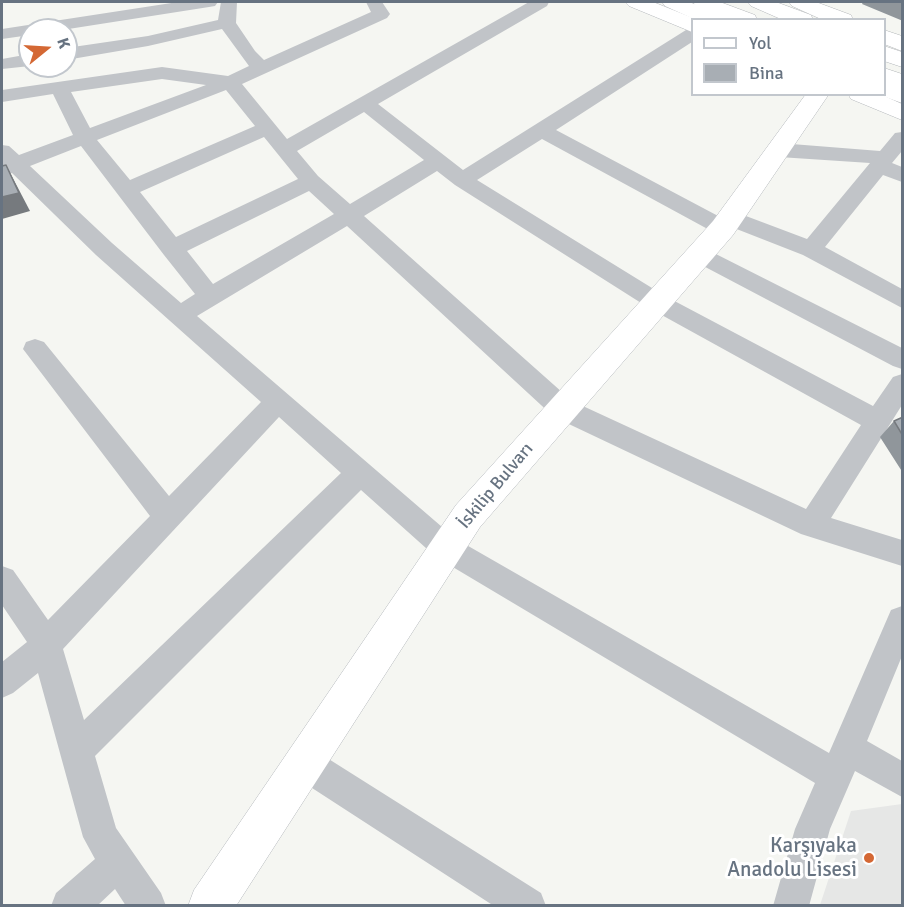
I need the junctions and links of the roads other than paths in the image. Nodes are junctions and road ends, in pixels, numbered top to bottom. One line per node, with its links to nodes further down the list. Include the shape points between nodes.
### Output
1 (209, 2): 18 (street)
2 (229, 2): 16 (street)
3 (374, 2): 28 (street, via 381,14)
4 (541, 2): 39 (street)
5 (636, 2): 17 (main road)
6 (672, 2): 11 (main road)
7 (703, 2): 12 (main road)
8 (726, 2): 13 (main road)
9 (758, 2): 14 (main road)
10 (799, 2): 15 (main road)
11 (711, 18)
12 (742, 18)
13 (765, 18)
14 (798, 18)
15 (838, 18)
16 (227, 23): 22 (street); 28 (street)
17 (691, 24)
18 (2, 34)
19 (691, 35): 42 (street)
20 (886, 36): 21 (main road)
21 (903, 44)
22 (78, 52)
23 (886, 53): 24 (main road)
24 (903, 60)
25 (18, 62): 26 (street)
26 (2, 64)
27 (886, 66): 29 (main road)
28 (261, 68): 31 (street)
29 (903, 73)
30 (886, 75): 32 (main road)
31 (230, 82): 33 (street, via 162,73); 41 (street); 43 (street)
32 (903, 82)
33 (60, 88): 35 (street); 43 (street)
34 (886, 89): 38 (main road)
35 (2, 96)
36 (817, 96): 46 (main road, İskilip Bulvarı)
37 (864, 96): 40 (main road)
38 (903, 96)
39 (365, 103): 45 (street); 47 (street)
40 (903, 113)
41 (267, 128): 45 (street); 53 (street)
42 (541, 130): 51 (street); 55 (street)
43 (84, 137): 48 (street); 53 (street)
44 (903, 138): 49 (street)
45 (285, 149): 52 (street)
46 (779, 150): 49 (street); 55 (main road, İskilip Bulvarı)
47 (439, 160): 51 (street); 54 (street)
48 (6, 161): 62 (street)
49 (883, 162): 50 (street); 57 (street)
50 (903, 175)
51 (462, 180): 61 (street)
52 (311, 181): 54 (street); 56 (street)
53 (126, 189): 56 (street)
54 (349, 215): 59 (street); 67 (street)
55 (726, 223): 57 (street); 58 (main road, İskilip Bulvarı)
56 (172, 249): 59 (street)
57 (811, 249): 60 (street)
58 (699, 255): 61 (main road, İskilip Bulvarı); 64 (street)
59 (210, 296): 62 (street)
60 (903, 299)
61 (657, 302): 67 (main road, İskilip Bulvarı); 68 (street)
62 (178, 315): 66 (street)
63 (35, 349): 70 (street)
64 (903, 359)
65 (903, 384): 68 (street)
66 (278, 401): 69 (street); 70 (street)
67 (563, 409): 71 (street); 72 (main road, İskilip Bulvarı, via 468,516)
68 (879, 422): 71 (street)
69 (360, 473): 72 (street); 78 (street)
70 (168, 517): 76 (street)
71 (811, 525): 73 (street)
72 (446, 548): 79 (street); 80 (main road, İskilip Bulvarı)
73 (903, 553)
74 (5, 592): 76 (street)
75 (903, 620): 79 (street)
76 (46, 644): 77 (street); 78 (street)
77 (2, 682)
78 (76, 751): 82 (street, via 101,837)
79 (842, 762): 81 (street); 87 (street, via 813,829)
80 (304, 763): 85 (main road, İskilip Bulvarı); 86 (street)
81 (903, 780)
82 (118, 862): 83 (street); 84 (street)
83 (69, 906)
84 (148, 906)
85 (210, 906)
86 (528, 906)
87 (791, 906)

